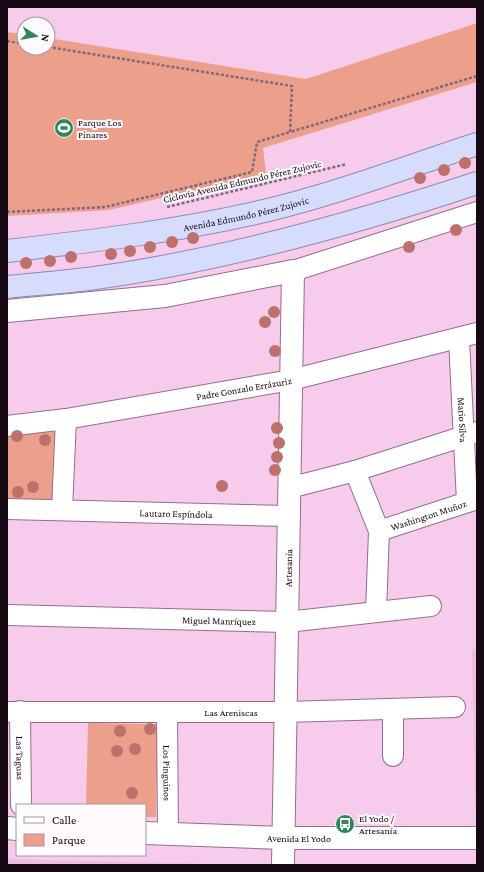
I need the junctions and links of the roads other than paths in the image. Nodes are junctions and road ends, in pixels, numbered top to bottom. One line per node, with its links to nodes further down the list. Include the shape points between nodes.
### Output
1 (477, 144): 4 (highway, Avenida Edmundo Pérez Zujovic, via 370,181 264,211 171,229)
2 (477, 183): 6 (highway, via 354,221 190,261 93,278)
3 (477, 212): 5 (street)
4 (7, 251)
5 (293, 271): 7 (street, via 165,296); 9 (street, Artesanía)
6 (7, 287)
7 (7, 312)
8 (468, 336): 9 (street, Padre Gonzalo Errázuriz); 12 (street, Mario Silva)
9 (291, 380): 10 (street, Padre Gonzalo Errázuriz); 14 (street, Artesanía)
10 (66, 419): 11 (street, Padre Gonzalo Errázuriz); 17 (street)
11 (7, 426)
12 (470, 434): 13 (street); 15 (street, Mario Silva)
13 (355, 471): 14 (street); 19 (street)
14 (289, 488): 18 (street, Artesanía)
15 (472, 500): 19 (street, Washington Muñoz)
16 (7, 509): 17 (street, Lautaro Espíndola)
17 (62, 510): 18 (street, Lautaro Espíndola)
18 (289, 516): 23 (street, Artesanía)
19 (379, 531): 21 (street)
20 (431, 606): 21 (street, Miguel Manríquez)
21 (376, 612): 23 (street, Miguel Manríquez)
22 (7, 615): 23 (street, Miguel Manríquez)
23 (287, 622): 28 (street, Artesanía)
24 (456, 707): 25 (street, Las Areniscas)
25 (393, 710): 28 (street, Las Areniscas); 29 (street)
26 (13, 712): 27 (street, Las Areniscas); 30 (street, Las Taguas)
27 (167, 712): 28 (street, Las Areniscas); 32 (street, Los Pinguinos)
28 (286, 712): 33 (street, Artesanía)
29 (393, 756)
30 (21, 804)
31 (146, 833): 32 (street, Avenida El Yodo)
32 (168, 834): 33 (street, Avenida El Yodo)
33 (284, 838): 34 (street, Avenida El Yodo); 35 (street, Artesanía)
34 (477, 838)
35 (284, 865)

